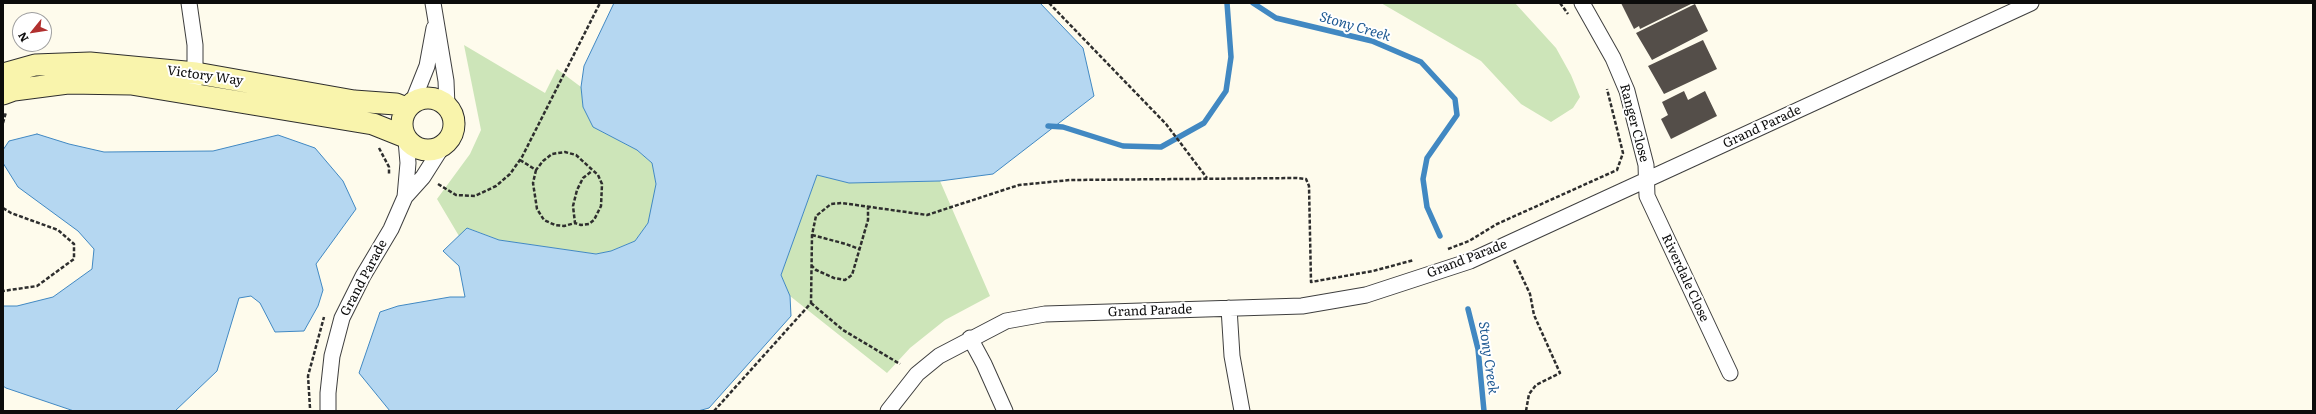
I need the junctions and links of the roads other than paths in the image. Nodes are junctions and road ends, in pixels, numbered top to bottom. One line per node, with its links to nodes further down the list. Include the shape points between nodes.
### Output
1 (188, 3): 6 (street, via 195,45)
2 (433, 3): 5 (street)
3 (1582, 3): 14 (street, Ranger Close, via 1613,58 1627,91 1646,165)
4 (2032, 3): 14 (street, Grand Parade)
5 (435, 19): 10 (street, via 427,66); 11 (street, via 446,82)
6 (196, 73): 7 (street, Victory Way, via 90,62 35,64); 8 (street); 10 (street, Victory Way, via 354,101)
7 (3, 74)
8 (195, 95): 9 (street, Victory Way, via 132,84 68,83 14,90); 12 (street, Victory Way, via 373,124)
9 (5, 101)
10 (410, 105): 11 (street, via 431,98 440,100); 12 (street, via 401,125)
11 (447, 106): 13 (street, via 454,123 453,132)
12 (405, 138): 13 (street, via 415,148 424,151); 15 (street, Grand Parade, via 408,163)
13 (442, 147): 15 (street, Grand Parade, via 423,177)
14 (1646, 181): 16 (street, Grand Parade, via 1470,261 1366,295 1302,306); 18 (street, Riverdale Close, via 1647,196)
15 (405, 197): 19 (street, Grand Parade, via 391,229 342,318 332,356)
16 (1229, 308): 17 (street, Grand Parade, via 1045,314 1006,321); 22 (street, via 1232,356)
17 (970, 338): 20 (street, Grand Parade, via 939,356 917,374); 21 (street)
18 (1730, 373)
19 (328, 411)
20 (888, 411)
21 (1005, 411)
22 (1242, 411)

